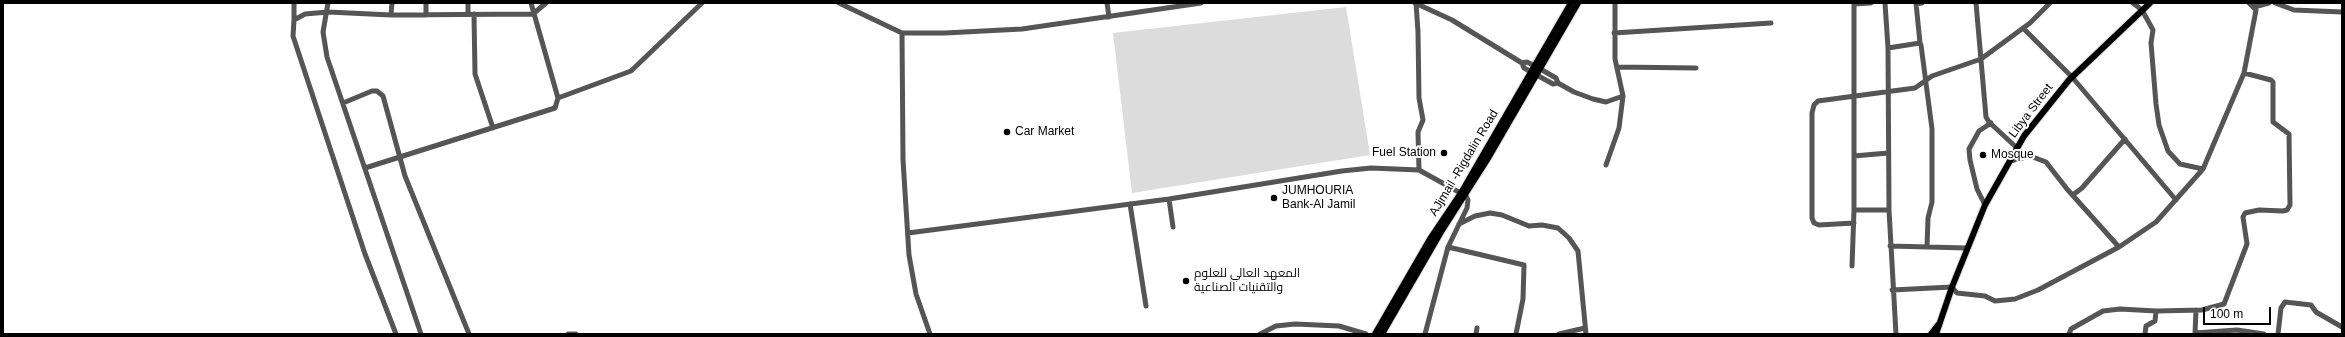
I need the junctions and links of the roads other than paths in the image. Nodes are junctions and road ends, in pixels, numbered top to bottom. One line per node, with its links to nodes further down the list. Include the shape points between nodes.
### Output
1 (294, 3): 38 (street)
2 (328, 3): 30 (street)
3 (392, 3): 36 (street)
4 (426, 3): 35 (street)
5 (468, 3): 32 (street)
6 (531, 3): 34 (street)
7 (546, 3): 34 (street)
8 (702, 3): 58 (street, via 631,71)
9 (839, 3): 41 (street)
10 (1107, 3): 37 (street)
11 (1201, 3): 37 (street)
12 (1415, 3): 46 (street, via 1452,20); 71 (street, via 1419,98 1424,120 1418,132)
13 (1571, 3): 48 (main road, AJjmail -Rigdalin Road)
14 (1578, 3): 48 (main road, AJjmail -Rigdalin Road)
15 (1615, 3): 42 (street)
16 (1870, 3): 26 (street)
17 (1885, 3): 44 (street)
18 (1922, 3): 27 (street)
19 (1976, 3): 45 (street)
20 (2050, 3): 40 (street)
21 (2133, 3): 29 (street)
22 (2150, 3): 29 (main road, Libya Street)
23 (2249, 3): 28 (street)
24 (2270, 3): 28 (street)
25 (2274, 3): 31 (street, via 2302,11)
26 (1854, 4): 56 (street)
27 (1916, 4): 43 (street)
28 (2254, 5): 50 (street, via 2256,10)
29 (2142, 10): 52 (main road, Libya Street); 70 (street, via 2153,30 2151,43 2156,104 2159,125 2168,151 2180,164)
30 (328, 12): 36 (street); 38 (street, via 305,14); 59 (street, via 323,32 326,51)
31 (2342, 12)
32 (468, 14): 33 (street); 35 (street)
33 (474, 14): 34 (street); 61 (street, via 475,74)
34 (533, 14): 58 (street)
35 (426, 15): 36 (street)
36 (391, 16)
37 (1109, 17): 41 (street, via 981,33)
38 (294, 20): 98 (street, via 294,36 308,80 365,254)
39 (1771, 24): 42 (street)
40 (2023, 28): 45 (street); 52 (street)
41 (902, 33): 83 (street, via 903,160)
42 (1614, 33): 47 (street)
43 (1920, 43): 44 (street); 53 (street)
44 (1888, 48): 55 (street)
45 (1981, 59): 53 (street); 60 (street, via 1986,117)
46 (1522, 63): 48 (street, via 1527,62); 51 (street, via 1524,68)
47 (1617, 67): 49 (street); 57 (street)
48 (1538, 68): 51 (main road, AJjmail -Rigdalin Road); 54 (street, via 1556,78)
49 (1696, 68)
50 (2244, 73): 70 (street); 93 (street, via 2273,82 2273,122 2289,134 2290,205 2287,210 2282,211 2259,210 2245,214 2243,217 2247,244 2225,302 2221,306)
51 (1534, 74): 54 (street, via 1553,84); 72 (main road, AJjmail -Rigdalin Road)
52 (2072, 77): 62 (street); 63 (main road, Libya Street)
53 (1927, 79): 55 (street, via 1915,88); 85 (street, via 1932,136 1932,202 1928,218)
54 (1558, 83): 57 (street, via 1574,92 1606,102)
55 (1888, 92): 56 (street); 64 (street)
56 (1855, 95): 66 (street); 80 (street, via 1818,101 1812,113 1812,218 1818,225)
57 (1623, 96): 68 (street, via 1619,128)
58 (558, 98): 61 (street, via 556,108)
59 (343, 103): 65 (street, via 372,91 380,93 383,96); 69 (street)
60 (1991, 124): 63 (street); 77 (street, via 1979,131 1969,149 1972,172)
61 (493, 128): 65 (street)
62 (2125, 139): 73 (street); 75 (street)
63 (2017, 148): 67 (main road, Libya Street)
64 (1888, 153): 66 (street); 79 (street)
65 (398, 156): 69 (street); 100 (street)
66 (1854, 156): 78 (street)
67 (2010, 161): 73 (street, via 2030,156 2046,162); 77 (main road, Libya Street)
68 (1606, 165)
69 (365, 168): 99 (street)
70 (2203, 169): 75 (street)
71 (1419, 170): 72 (street); 74 (street, via 1371,168 1342,171)
72 (1463, 194): 81 (street, via 1467,208); 106 (main road, AJjmail -Rigdalin Road, via 1430,239); 107 (main road, AJjmail -Rigdalin Road)
73 (2074, 194): 86 (street)
74 (1169, 199): 76 (street); 82 (street)
75 (2176, 200): 86 (street, via 2156,222)
76 (1130, 204): 83 (street); 92 (street)
77 (1985, 205): 88 (main road, Libya Street)
78 (1854, 210): 79 (street); 80 (street)
79 (1889, 210): 84 (street)
80 (1854, 223): 89 (street)
81 (1459, 224): 87 (street); 97 (street, via 1490,213 1528,226 1558,228 1578,251)
82 (1173, 227)
83 (908, 233): 103 (street, via 912,274)
84 (1890, 246): 85 (street); 91 (street)
85 (1927, 246): 88 (street)
86 (2119, 247): 90 (street, via 2038,290 2015,299 1996,301 1984,296 1957,293)
87 (1448, 248): 108 (street); 109 (street, via 1524,265 1523,299)
88 (1967, 248): 90 (main road, Libya Street)
89 (1852, 266)
90 (1952, 287): 91 (street); 95 (main road, Libya Street)
91 (1892, 290): 111 (street)
92 (1146, 306)
93 (2196, 310): 94 (street); 116 (street)
94 (2156, 311): 114 (street, via 2103,311 2071,329); 115 (street, via 2155,321 2146,326)
95 (1939, 324): 112 (main road); 113 (main road, Libya Street)
96 (2342, 327): 118 (street, via 2316,312 2311,305 2285,302 2280,308)
97 (1585, 331): 110 (street)
98 (396, 334)
99 (421, 334)
100 (469, 334)
101 (568, 334): 102 (street)
102 (576, 334)
103 (930, 334)
104 (1260, 334): 105 (street, via 1276,326 1295,324 1339,326)
105 (1366, 334)
106 (1375, 334)
107 (1382, 334)
108 (1425, 334)
109 (1516, 334)
110 (1559, 334)
111 (1896, 334)
112 (1931, 334)
113 (1936, 334)
114 (2069, 334)
115 (2145, 334)
116 (2195, 334): 117 (street, via 2237,330)
117 (2264, 334)
118 (2278, 334)

